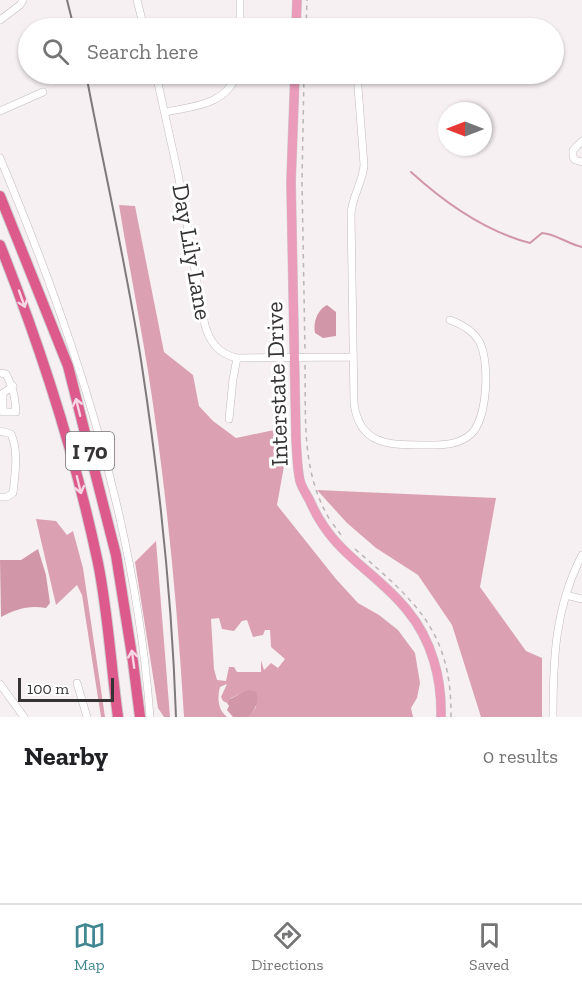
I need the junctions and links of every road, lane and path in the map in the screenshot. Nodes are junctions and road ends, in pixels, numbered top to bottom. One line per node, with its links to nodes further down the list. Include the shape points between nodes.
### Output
1 (23, 0): 6 (street)
2 (137, 0): 7 (street)
3 (240, 0): 8 (street)
4 (297, 0): 9 (main road)
5 (307, 0): 10 (path)
6 (2, 17)
7 (142, 18)
8 (240, 18)
9 (296, 18)
10 (306, 18)
11 (159, 84): 18 (street, Day Lily Lane)
12 (231, 84): 18 (street, via 215,100)
13 (295, 84): 25 (main road, Interstate Drive, via 291,182)
14 (304, 84): 25 (path)
15 (358, 84): 26 (street, via 364,165 351,205)
16 (43, 92): 17 (street)
17 (0, 111)
18 (166, 112): 27 (street, Day Lily Lane, via 206,331 216,347)
19 (582, 141): 21 (street, via 573,150 573,157)
20 (0, 158): 44 (street, via 37,246 105,458 130,576)
21 (582, 162)
22 (0, 196): 43 (highway, I 70, one-way to 22, via 116,555 68,366)
23 (0, 245): 42 (highway, I 70, one-way to 42, via 43,359 72,459 98,565)
24 (450, 320): 26 (street, via 477,338 484,358 482,418 470,435 457,443 389,444 370,435 355,411)
25 (300, 357): 26 (street); 27 (street); 33 (path, via 309,467 321,505); 45 (main road, Interstate Drive, via 296,439 300,481 329,534 401,603 418,626 435,665)
26 (353, 357)
27 (237, 358): 30 (street)
28 (0, 373): 29 (street, via 6,374)
29 (13, 386)
30 (228, 418)
31 (0, 431): 32 (street, via 12,434 16,461 13,492)
32 (0, 497)
33 (344, 538)
34 (352, 547): 46 (path, via 404,591 426,619 446,667)
35 (582, 555): 36 (street)
36 (566, 595): 37 (street); 47 (street, via 554,651)
37 (582, 599)
38 (77, 683): 41 (street)
39 (0, 684): 40 (street)
40 (24, 717)
41 (87, 717)
42 (118, 717)
43 (140, 717)
44 (150, 717)
45 (441, 717)
46 (451, 717)
47 (553, 717)

